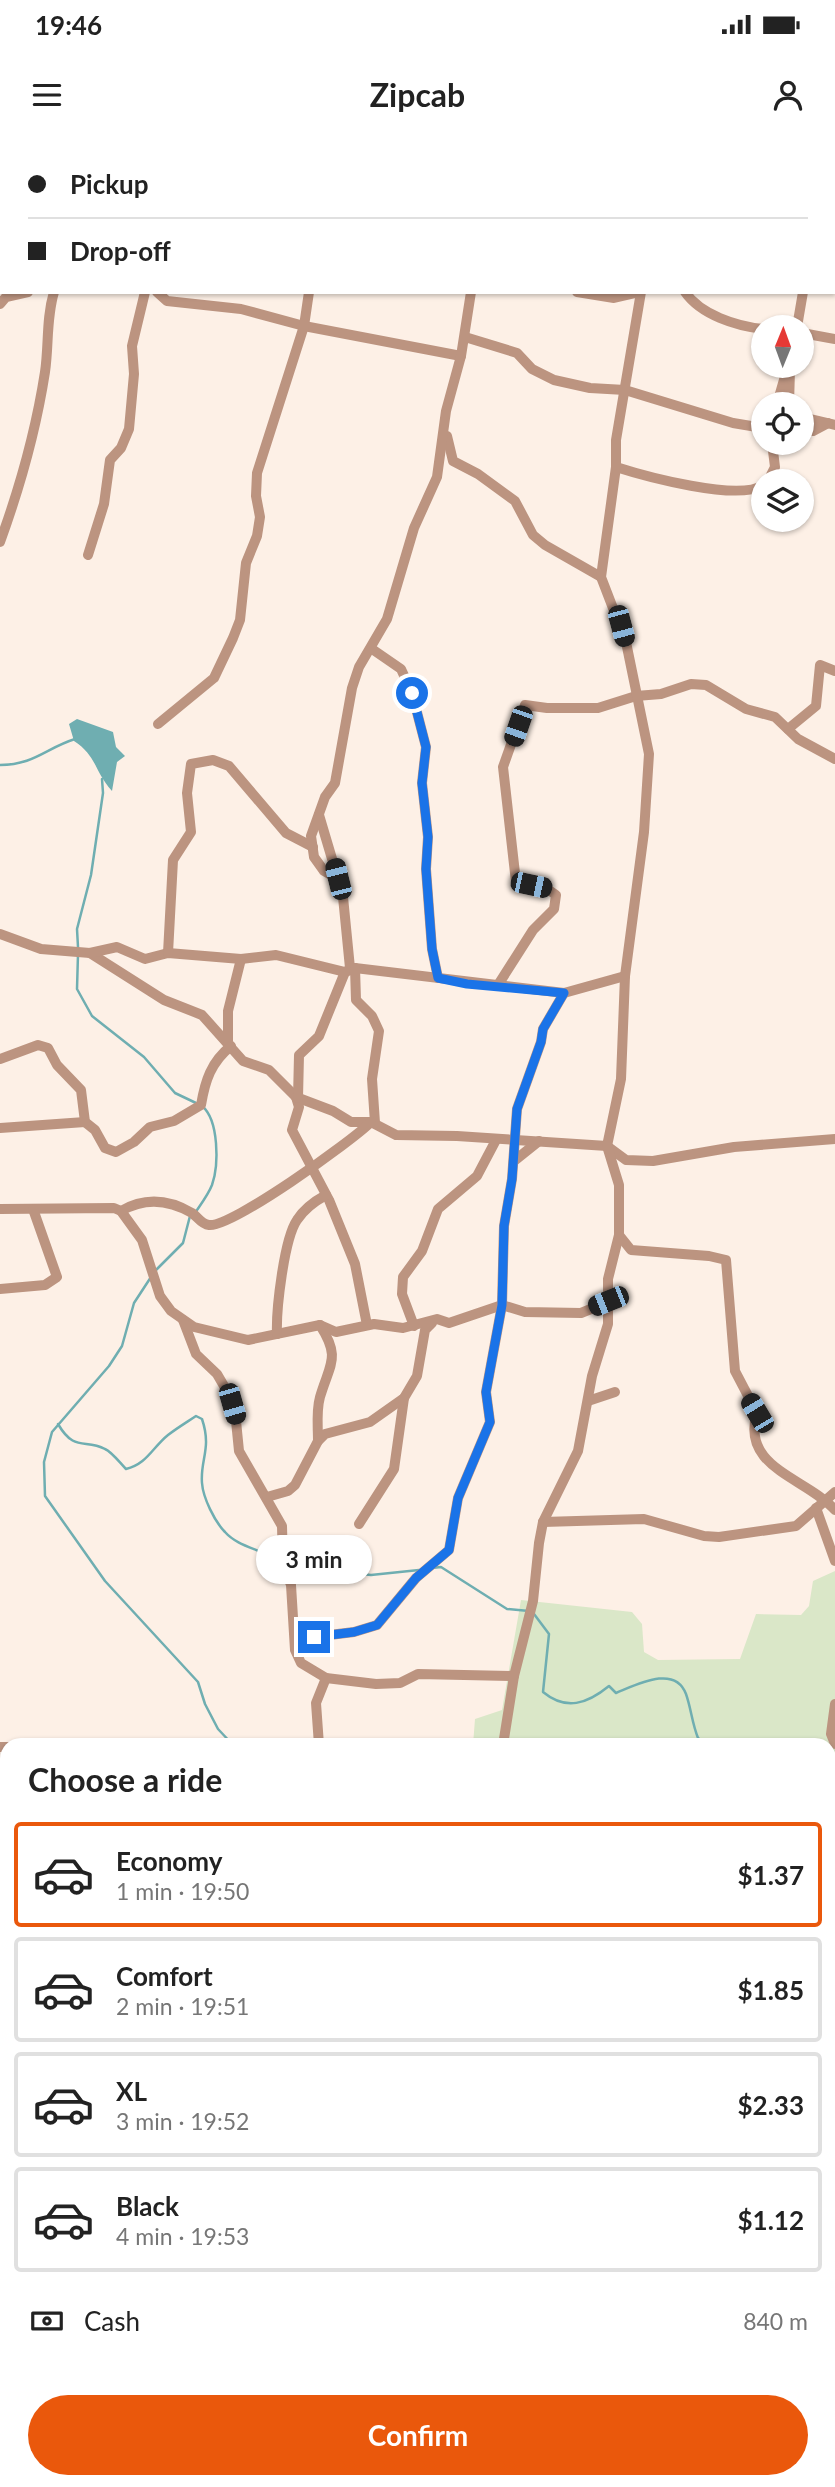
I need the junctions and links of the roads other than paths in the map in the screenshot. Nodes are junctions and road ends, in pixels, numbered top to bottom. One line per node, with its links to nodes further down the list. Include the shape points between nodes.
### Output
1 (21, 294): 13 (street)
2 (54, 294): 29 (street, via 45,371 25,474)
3 (145, 294): 30 (street, via 132,346 129,429 110,460 104,504)
4 (159, 294): 14 (street, via 167,301)
5 (179, 294): 14 (street)
6 (309, 294): 16 (street)
7 (471, 294): 19 (street)
8 (589, 294): 9 (street, via 614,298)
9 (631, 294)
10 (640, 294): 22 (street)
11 (687, 294): 17 (street, via 699,308)
12 (803, 294): 15 (street)
13 (2, 299)
14 (190, 303): 16 (street, via 242,309)
15 (799, 315)
16 (304, 326): 21 (street); 35 (street, via 257,473 260,517 246,564 239,622 214,678)
17 (751, 328)
18 (814, 335): 20 (street)
19 (465, 337): 21 (street); 22 (street, via 517,353 532,369 554,380)
20 (835, 338)
21 (461, 356): 24 (street)
22 (625, 390): 25 (street); 27 (street)
23 (831, 424): 26 (street)
24 (445, 425): 31 (street, via 453,461 515,501 527,527 545,545); 32 (street, via 437,477 414,528 397,594)
25 (751, 426)
26 (814, 430)
27 (616, 467): 28 (street, via 716,490); 31 (street)
28 (751, 490)
29 (0, 542)
30 (88, 555)
31 (601, 577): 34 (street, via 621,626)
32 (372, 649): 38 (street, via 352,688 342,761); 47 (street, via 401,669 426,747 422,783 426,869)
33 (835, 671): 36 (street, via 820,665 816,706)
34 (636, 696): 36 (street, via 706,685 746,709 775,717); 46 (street, via 648,742 649,779); 48 (street, via 597,708 525,705 503,767 516,882 546,888 556,895 554,909 533,930)
35 (158, 724)
36 (788, 729): 37 (street, via 814,750)
37 (835, 759)
38 (319, 815): 39 (street, via 311,836); 40 (street)
39 (313, 847): 40 (street, via 324,871); 43 (street, via 286,833 229,766 213,760 191,764 187,793 191,832 173,860)
40 (338, 879): 45 (street)
41 (0, 934): 42 (street, via 41,949)
42 (90, 953): 43 (street, via 117,947 145,959); 50 (street, via 164,1000 202,1015)
43 (168, 953): 44 (street)
44 (241, 959): 45 (street, via 276,955); 50 (street, via 228,1011)
45 (350, 970): 47 (street); 52 (street, via 319,1036 299,1055); 54 (street, via 356,1000 379,1031 372,1079)
46 (625, 976): 49 (street); 60 (street, via 621,1079)
47 (438, 978): 48 (street)
48 (498, 985): 49 (street)
49 (564, 993): 58 (street, via 543,1029 520,1095)
50 (229, 1044): 52 (street, via 243,1061 276,1075); 53 (street, via 216,1059 201,1105 150,1128 123,1150 105,1148)
51 (0, 1059): 53 (street, via 38,1045 48,1048 80,1090)
52 (297, 1097): 54 (street, via 351,1122); 62 (street, via 292,1130)
53 (85, 1122): 55 (street)
54 (373, 1123): 57 (street, via 396,1135); 62 (street)
55 (0, 1128)
56 (835, 1139): 60 (street, via 734,1147 653,1161 626,1160)
57 (496, 1140): 58 (street); 75 (street, via 477,1176 438,1209 422,1251 403,1277 402,1294)
58 (515, 1140): 59 (street); 61 (street)
59 (539, 1141): 60 (street); 61 (street)
60 (607, 1146): 67 (street, via 619,1185)
61 (513, 1161): 70 (street, via 504,1226)
62 (313, 1166): 63 (street); 66 (street, via 245,1212 211,1226 163,1201 136,1202)
63 (326, 1195): 74 (street, via 355,1264); 76 (street, via 304,1211 291,1231 276,1311)
64 (0, 1209): 65 (street)
65 (33, 1209): 66 (street); 68 (street, via 57,1277 45,1286)
66 (121, 1211): 71 (street, via 142,1240 160,1296)
67 (619, 1235): 69 (street, via 611,1259); 83 (street, via 631,1250 726,1260 735,1371 757,1413 752,1431 760,1449 782,1474)
68 (0, 1289)
69 (608, 1301): 70 (street, via 581,1313 525,1312); 79 (street, via 608,1324)
70 (502, 1305): 72 (street, via 449,1323); 89 (street, via 486,1392 490,1422 458,1498 449,1550 416,1578 377,1625 305,1638)
71 (182, 1317): 76 (street, via 194,1327 248,1340); 82 (street, via 196,1354 224,1386 236,1421 239,1451)
72 (436, 1319): 75 (street); 78 (street, via 425,1330 417,1376)
73 (320, 1325): 74 (street, via 336,1332); 76 (street); 80 (street, via 334,1355 320,1396)
74 (367, 1325): 75 (street)
75 (414, 1326)
76 (277, 1334)
77 (615, 1392): 79 (street)
78 (404, 1398): 80 (street, via 370,1422 335,1430); 87 (street, via 394,1469)
79 (588, 1401): 86 (street, via 579,1451)
80 (318, 1441): 82 (street, via 295,1485 288,1492)
81 (835, 1492): 83 (street)
82 (267, 1497): 89 (street, via 282,1526)
83 (826, 1499): 84 (street); 85 (street)
84 (816, 1508): 86 (street, via 796,1526 719,1536 644,1519); 88 (street)
85 (835, 1510)
86 (543, 1522): 90 (street, via 533,1601)
87 (359, 1524)
88 (835, 1561)
89 (294, 1632): 91 (street, via 301,1663)
90 (514, 1676): 91 (street, via 425,1674 400,1683 376,1684); 94 (street)
91 (326, 1678): 93 (street, via 316,1703)
92 (835, 1704): 95 (street)
93 (318, 1738)
94 (504, 1738)
95 (833, 1738)

